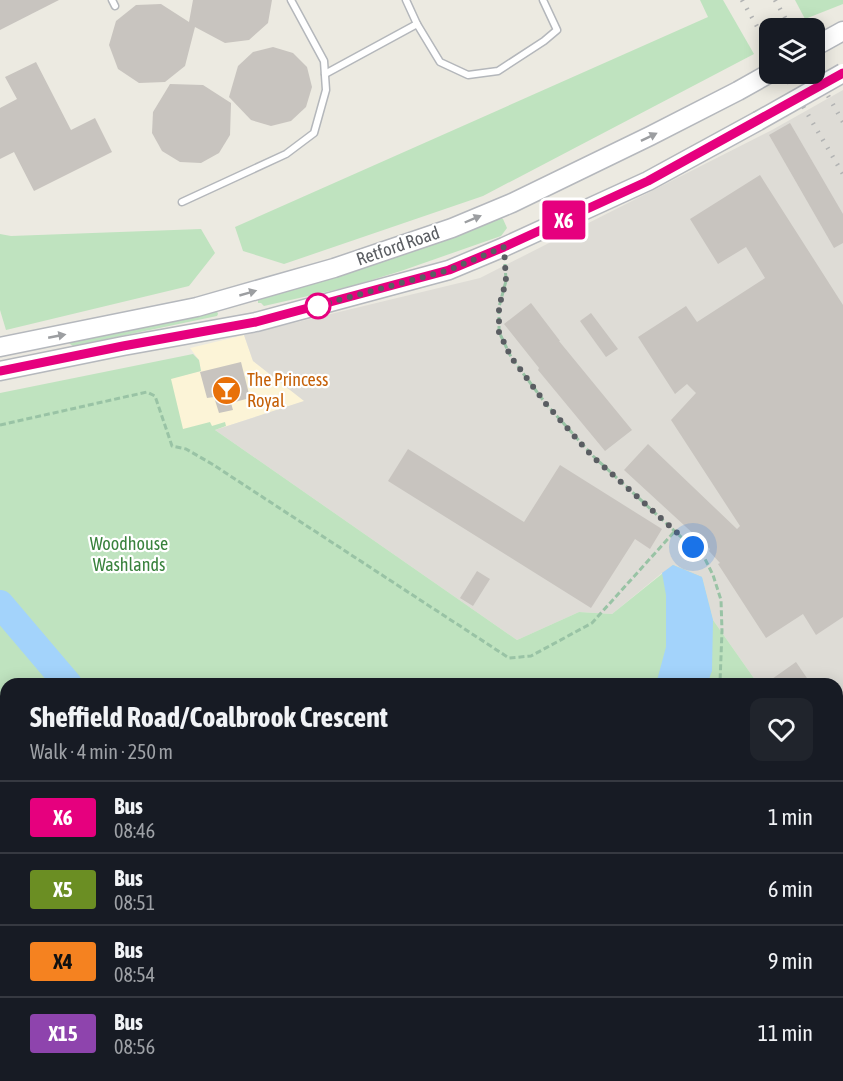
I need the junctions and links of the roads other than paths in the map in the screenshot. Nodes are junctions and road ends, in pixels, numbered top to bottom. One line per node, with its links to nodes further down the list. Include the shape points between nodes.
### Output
1 (291, 0): 8 (lane, via 324,61)
2 (406, 0): 4 (lane)
3 (543, 0): 4 (lane, via 558,30 498,71 468,75 440,62)
4 (417, 24): 8 (lane)
5 (840, 33): 6 (main road)
6 (825, 41)
7 (843, 73): 12 (main road, Retford Road, bridge, via 648,181 449,270 256,322)
8 (325, 74): 10 (lane, via 326,90 314,133 286,154)
9 (759, 79): 11 (main road, Retford Road, one-way to 9, via 197,307 441,232 512,203)
10 (182, 202)
11 (0, 347)
12 (0, 371)

